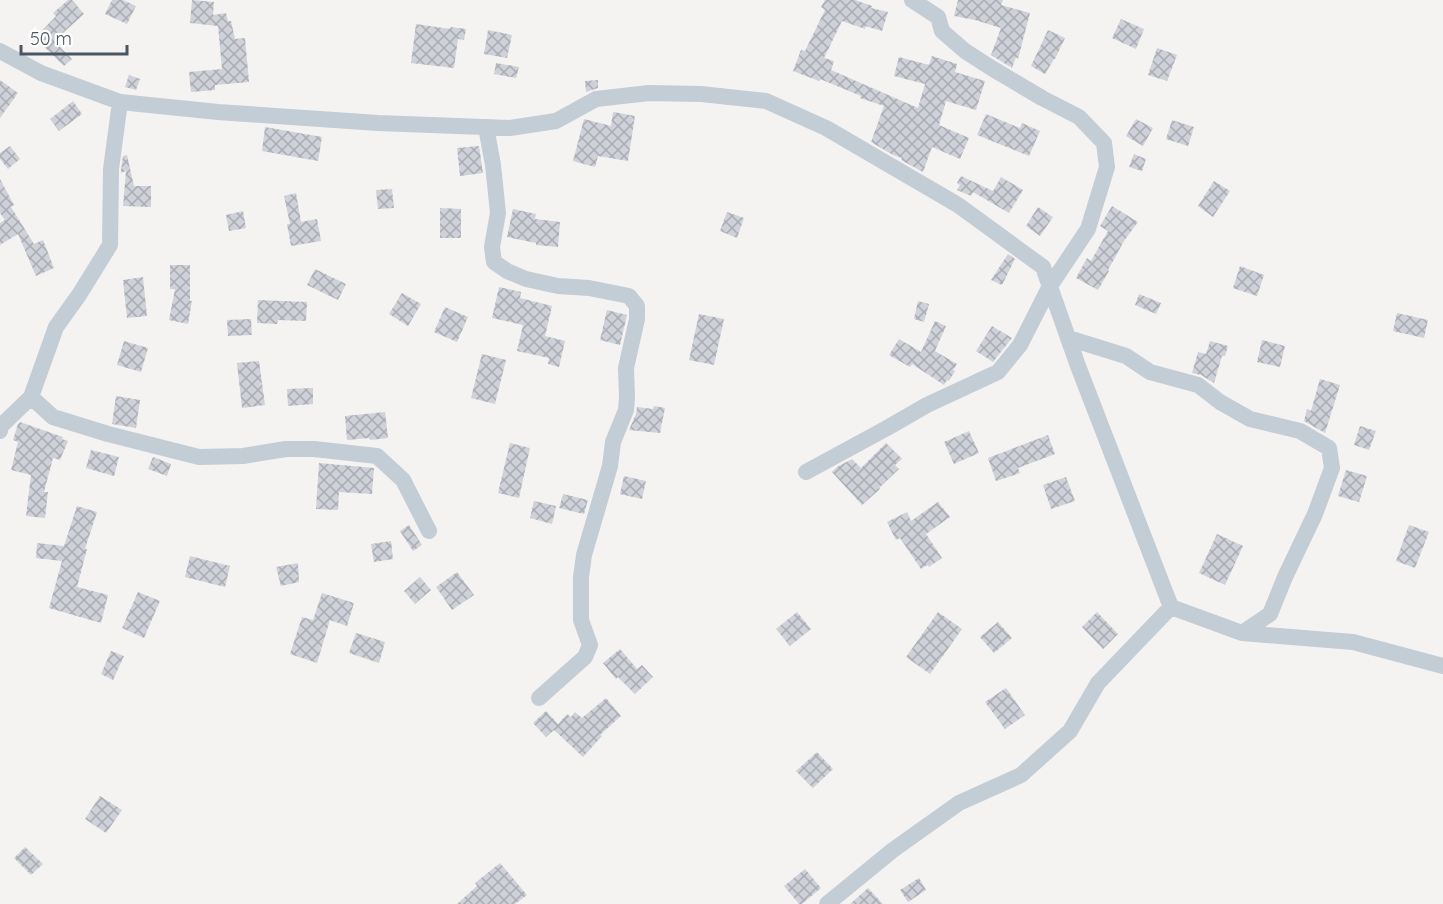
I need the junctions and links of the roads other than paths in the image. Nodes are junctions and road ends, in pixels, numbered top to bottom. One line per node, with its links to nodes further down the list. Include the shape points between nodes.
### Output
1 (912, 0): 5 (street, via 938,17 942,31 965,51 1079,117 1104,143 1107,167 1088,229)
2 (0, 51): 3 (street, via 41,73)
3 (120, 102): 4 (street, via 378,123); 7 (street, via 111,169 110,245 56,327)
4 (486, 127): 5 (street, via 510,128 556,121 596,99 649,93 766,101 826,128 958,205 1043,267); 14 (street, via 498,213 492,247 494,262 526,279 629,296 637,306 626,368 626,410 613,442 581,577 581,620 590,645 585,657)
5 (1050, 286): 6 (street); 9 (street, via 1020,345 998,372 927,405)
6 (1068, 338): 11 (street); 12 (street, via 1126,356 1150,372 1198,385 1250,419 1300,431 1329,448 1332,468 1270,614)
7 (31, 397): 8 (street); 10 (street, via 53,417 199,457 243,456 286,449 377,456 403,480)
8 (0, 431)
9 (806, 472)
10 (429, 531)
11 (1171, 607): 12 (street); 15 (street, via 1098,683 1070,731 1021,775 959,802)
12 (1242, 633): 13 (street, via 1353,642)
13 (1443, 666)
14 (539, 698)
15 (827, 904)

